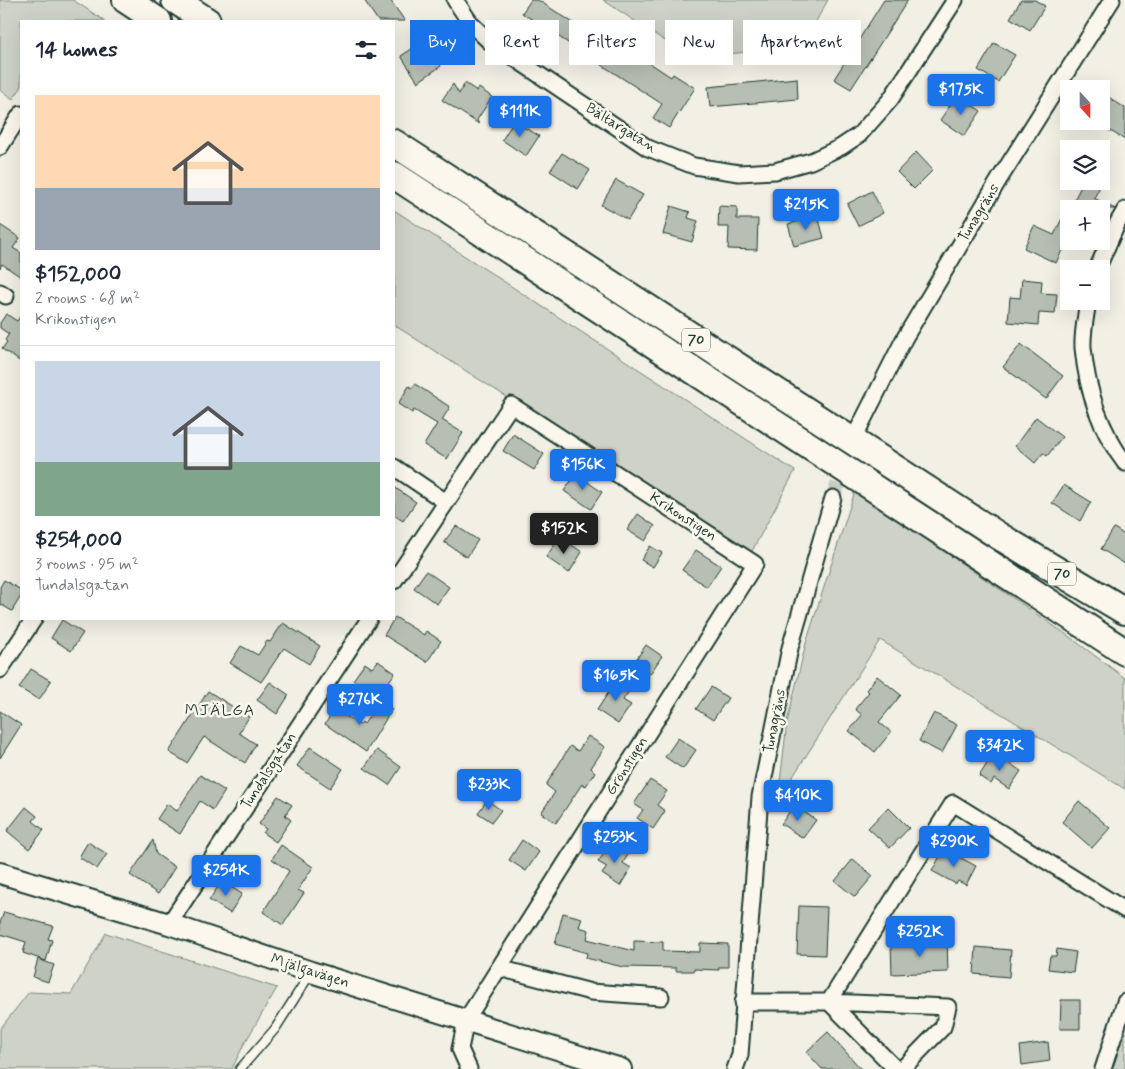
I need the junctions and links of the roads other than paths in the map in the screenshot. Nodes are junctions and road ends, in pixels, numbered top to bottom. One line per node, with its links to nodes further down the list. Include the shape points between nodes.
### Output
1 (126, 0): 6 (highway)
2 (174, 0): 7 (highway)
3 (455, 0): 4 (street, Bältargatan, via 471,24 489,41 648,148 694,166 739,173 775,171 811,161 858,135 890,100)
4 (955, 0)
5 (1112, 0): 15 (street, Tunagräns, via 904,339)
6 (156, 20)
7 (205, 20)
8 (20, 116): 10 (street)
9 (395, 144): 22 (highway, 70, via 999,536)
10 (0, 147)
11 (395, 176): 25 (highway, 70)
12 (1125, 210): 13 (street)
13 (1101, 260)
14 (1087, 310): 16 (street, via 1083,346 1093,404 1114,449)
15 (857, 432)
16 (1125, 463)
17 (395, 468): 19 (street)
18 (833, 498): 33 (street, Tunagräns, via 790,648 760,797)
19 (446, 502): 20 (street, Krikonstigen, via 511,404); 21 (street)
20 (755, 564): 30 (street, Grönstigen)
21 (395, 579)
22 (1125, 611)
23 (33, 620): 26 (street)
24 (368, 620): 29 (street, Tundalsgatan)
25 (1125, 652)
26 (0, 670)
27 (0, 873): 29 (street, Mjälgavägen)
28 (1125, 910): 34 (street, via 952,803)
29 (169, 924): 31 (street, Mjälgavägen)
30 (499, 968): 32 (street, via 591,992); 36 (street, Grönstigen)
31 (311, 972): 36 (street, Mjälgavägen); 37 (lane, via 275,1029)
32 (660, 997)
33 (743, 1002): 34 (street); 40 (street, Tunagräns, via 740,1055)
34 (829, 1002): 41 (street); 42 (street, via 948,1007 943,1027)
35 (1125, 1002): 43 (street)
36 (466, 1020): 38 (street, via 460,1049); 39 (street, Mjälgavägen)
37 (240, 1069)
38 (469, 1069)
39 (621, 1069)
40 (735, 1069)
41 (896, 1069)
42 (902, 1069)
43 (1103, 1069)

